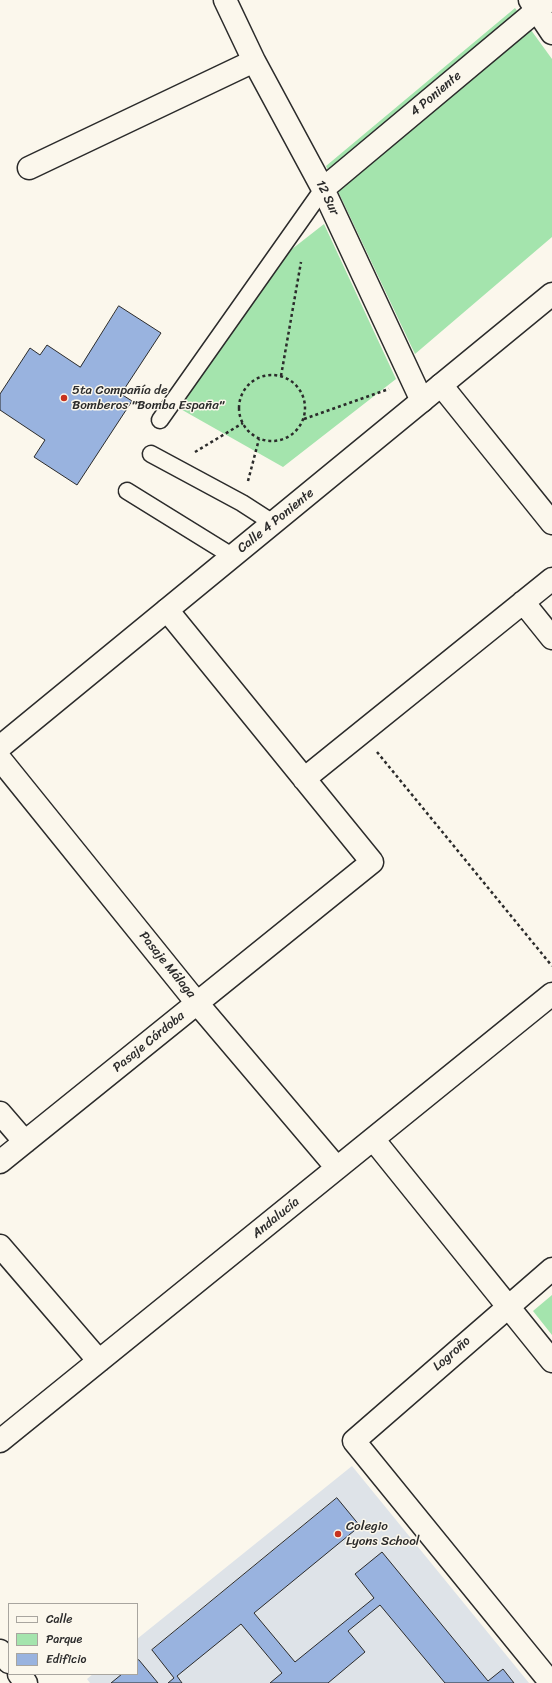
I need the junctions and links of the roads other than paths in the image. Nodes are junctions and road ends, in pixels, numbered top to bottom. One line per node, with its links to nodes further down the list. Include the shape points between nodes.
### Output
1 (225, 0): 4 (street, 12 Sur)
2 (538, 4): 3 (street); 6 (street, 4 Poniente)
3 (552, 33)
4 (254, 61): 5 (street); 6 (street, 12 Sur)
5 (30, 168)
6 (323, 189): 9 (street, 12 Sur); 10 (lane)
7 (552, 294): 8 (street, Calle 4 Poniente)
8 (441, 386): 9 (street, Calle 4 Poniente); 14 (street)
9 (422, 401): 13 (street, Calle 4 Poniente)
10 (160, 420)
11 (151, 454): 13 (lane, via 242,503)
12 (127, 491): 15 (lane)
13 (273, 523): 15 (street, Calle 4 Poniente)
14 (552, 523)
15 (232, 556): 18 (street, Calle 4 Poniente)
16 (552, 579): 17 (street)
17 (523, 602): 19 (street); 22 (street)
18 (167, 610): 20 (street, Calle 4 Poniente); 22 (street)
19 (552, 638)
20 (0, 747)
21 (0, 759): 24 (street, Pasaje Málaga)
22 (304, 779): 24 (street, Pasaje Córdoba, via 372,862)
23 (552, 994): 26 (street, Andalucía)
24 (197, 1003): 27 (street, Pasaje Córdoba); 29 (street, Pasaje Málaga)
25 (0, 1113): 27 (street)
26 (373, 1139): 29 (street, Andalucía); 32 (street)
27 (25, 1142): 28 (street, Pasaje Córdoba)
28 (0, 1162)
29 (337, 1168): 33 (street, Andalucía)
30 (0, 1246): 33 (street)
31 (552, 1268): 32 (street, Logroño)
32 (508, 1306): 34 (street); 40 (street, Logroño, via 354,1441)
33 (99, 1361): 35 (street, Andalucía)
34 (552, 1361)
35 (0, 1441)
36 (0, 1651): 37 (street)
37 (8, 1661)
38 (20, 1675): 39 (street)
39 (26, 1683)
40 (551, 1683)

